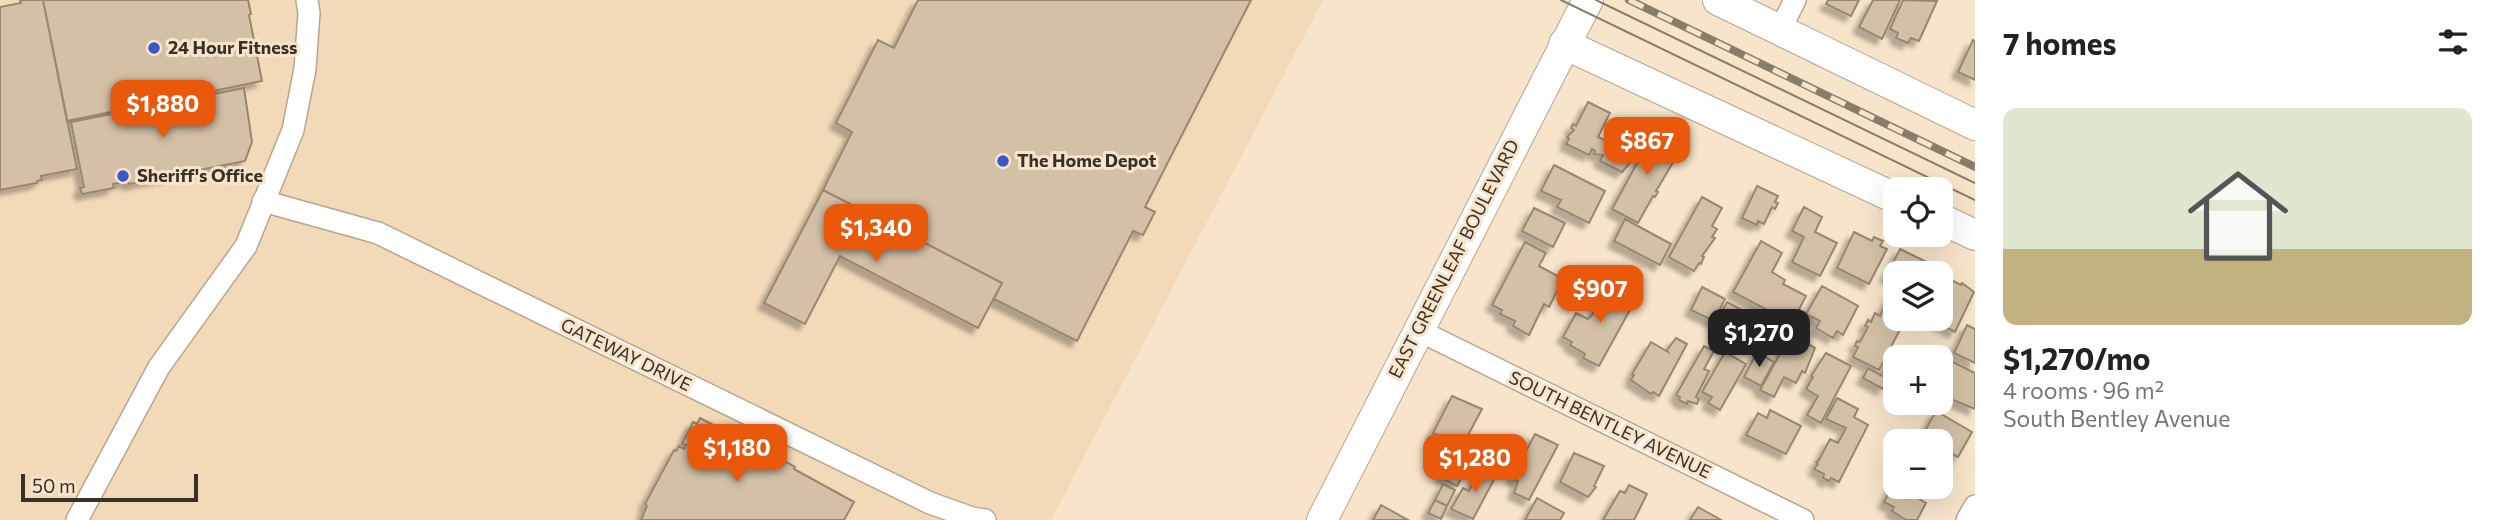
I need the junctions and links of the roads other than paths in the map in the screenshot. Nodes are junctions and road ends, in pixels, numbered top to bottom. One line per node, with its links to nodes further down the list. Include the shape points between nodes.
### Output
1 (307, 0): 9 (street, via 306,69 293,130)
2 (1588, 0): 6 (street, EAST GREENLEAF BOULEVARD)
3 (1718, 0): 5 (street)
4 (1795, 0): 5 (street)
5 (1780, 30): 7 (street)
6 (1564, 44): 8 (street); 12 (street, EAST GREENLEAF BOULEVARD)
7 (1975, 125)
8 (1883, 192)
9 (263, 201): 14 (street, via 246,246 159,367); 15 (street, GATEWAY DRIVE, via 377,233 930,503)
10 (1953, 225): 11 (street)
11 (1975, 235)
12 (1418, 330): 16 (street, EAST GREENLEAF BOULEVARD); 17 (street, SOUTH BENTLEY AVENUE)
13 (1975, 506): 18 (street)
14 (77, 520)
15 (985, 520)
16 (1322, 520)
17 (1803, 520)
18 (1967, 520)

